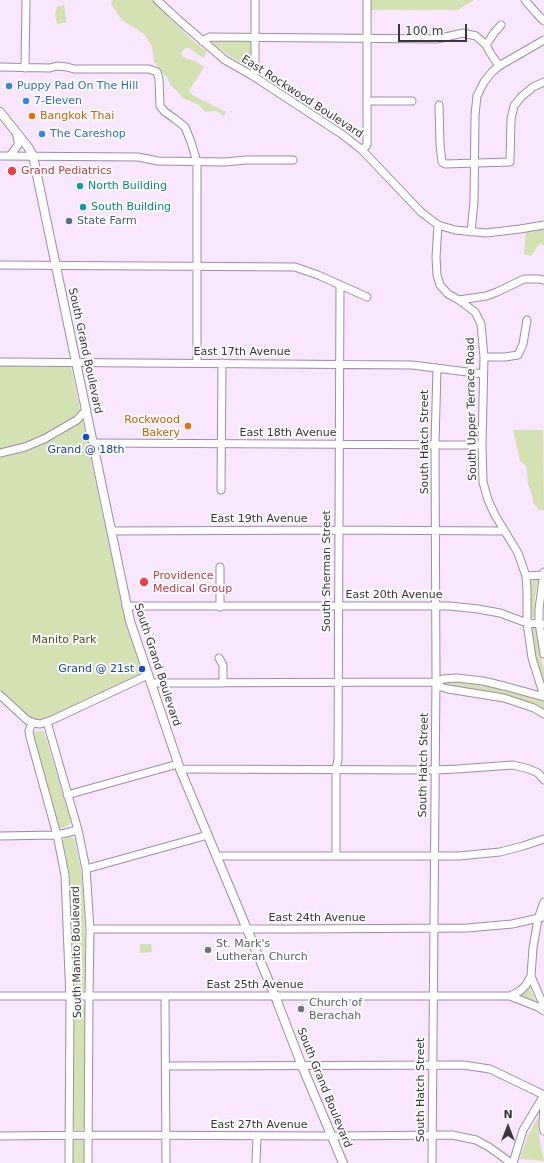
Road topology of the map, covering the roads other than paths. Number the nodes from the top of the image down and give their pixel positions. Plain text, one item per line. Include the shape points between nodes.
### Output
1 (26, 0) edge
2 (158, 0) edge
3 (255, 0) edge
4 (367, 0) edge
5 (524, 0) edge
6 (544, 21) edge
7 (501, 25) dead end
8 (255, 37) junction
9 (367, 39) junction
10 (202, 40) junction
11 (544, 40) edge
12 (486, 45) junction
13 (499, 66) junction
14 (0, 68) edge
15 (25, 68) junction
16 (253, 76) junction
17 (544, 82) edge
18 (368, 101) junction
19 (412, 101) dead end
20 (439, 105) dead end
21 (0, 112) edge
22 (16, 132) junction
23 (362, 150) junction
24 (0, 156) edge
25 (10, 156) junction
26 (33, 156) junction
27 (293, 160) dead end
28 (197, 162) junction
29 (475, 163) junction
30 (438, 225) junction
31 (544, 225) edge
32 (472, 232) junction
33 (0, 265) edge
34 (55, 265) junction
35 (197, 266) junction
36 (544, 280) edge
37 (340, 285) junction
38 (367, 297) dead end
39 (459, 300) junction
40 (527, 320) dead end
41 (484, 357) junction
42 (0, 362) edge
43 (76, 362) junction
44 (197, 363) junction
45 (222, 363) junction
46 (339, 364) junction
47 (437, 368) junction
48 (483, 374) junction
49 (86, 410) junction
50 (70, 424) junction
51 (90, 429) junction
52 (93, 443) junction
53 (222, 443) junction
54 (339, 444) junction
55 (435, 444) junction
56 (482, 445) junction
57 (0, 453) edge
58 (221, 490) dead end
59 (339, 530) junction
60 (111, 531) junction
61 (435, 531) junction
62 (504, 531) junction
63 (220, 567) dead end
64 (543, 574) edge
65 (526, 576) junction
66 (126, 606) junction
67 (338, 606) junction
68 (436, 606) junction
69 (220, 607) junction
70 (527, 622) junction
71 (542, 624) edge
72 (544, 654) edge
73 (219, 658) dead end
74 (149, 679) junction
75 (436, 682) junction
76 (223, 683) junction
77 (338, 683) junction
78 (0, 695) edge
79 (544, 696) edge
80 (544, 714) edge
81 (47, 722) junction
82 (32, 723) junction
83 (179, 767) junction
84 (336, 769) junction
85 (434, 770) junction
86 (544, 780) edge
87 (67, 795) junction
88 (78, 830) junction
89 (57, 835) junction
90 (208, 835) junction
91 (0, 836) edge
92 (544, 839) edge
93 (216, 856) junction
94 (336, 856) junction
95 (434, 856) junction
96 (86, 869) junction
97 (544, 902) edge
98 (541, 918) edge
99 (90, 928) junction
100 (433, 928) junction
101 (246, 929) junction
102 (531, 976) junction
103 (0, 996) edge
104 (70, 996) junction
105 (166, 996) junction
106 (275, 996) junction
107 (432, 996) junction
108 (510, 996) junction
109 (89, 997) junction
110 (544, 1006) edge
111 (544, 1011) edge
112 (433, 1065) junction
113 (166, 1066) junction
114 (302, 1066) junction
115 (544, 1096) edge
116 (544, 1131) edge
117 (69, 1135) junction
118 (88, 1135) junction
119 (0, 1136) edge
120 (166, 1136) junction
121 (257, 1136) junction
122 (332, 1136) junction
123 (432, 1136) junction
124 (68, 1163) edge
125 (88, 1163) edge
126 (166, 1163) edge
127 (256, 1163) edge
128 (343, 1163) edge
129 (432, 1163) edge
130 (512, 1163) edge

1 - 15 street
2 - 10 street, East Rockwood Boulevard
3 - 8 street
4 - 9 street
5 - 6 street
7 - 12 street
8 - 9 street
8 - 10 street via 210,37
8 - 16 street
9 - 12 street via 438,39 463,33 476,36
9 - 18 street
10 - 16 street, East Rockwood Boulevard via 225,60
11 - 13 street
12 - 13 street
13 - 29 street via 484,82 477,96
14 - 15 street
15 - 28 street via 57,66 74,69 149,69 157,72 160,106 185,127
16 - 23 street, East Rockwood Boulevard
17 - 29 street via 533,87 514,106 511,119 510,162
18 - 19 street
18 - 23 street via 367,145
20 - 29 street via 442,162
21 - 22 main road, South Grand Boulevard
22 - 25 street via 18,145
22 - 26 main road, South Grand Boulevard
23 - 30 street, East Rockwood Boulevard via 421,212
24 - 25 street
25 - 26 street
26 - 28 street via 138,157 158,161
26 - 34 main road, South Grand Boulevard
27 - 28 street
28 - 35 street
29 - 32 street
30 - 32 street, East Rockwood Boulevard
30 - 39 street, South Upper Terrace Road via 437,275 440,285 448,294
31 - 32 street, East Rockwood Boulevard via 501,232
33 - 34 street
34 - 35 street
34 - 43 main road, South Grand Boulevard
35 - 37 street via 296,267
35 - 44 street
36 - 39 street via 524,279 492,294
37 - 38 street
37 - 46 street, South Sherman Street
39 - 41 street, South Upper Terrace Road via 475,312 481,324
40 - 41 street via 523,344 518,355 505,358
41 - 48 street, South Upper Terrace Road
42 - 43 street, East 17th Avenue
43 - 44 street, East 17th Avenue
43 - 49 main road, South Grand Boulevard
44 - 45 street, East 17th Avenue
45 - 46 street, East 17th Avenue
45 - 53 street
46 - 47 street, East 17th Avenue
46 - 54 street, South Sherman Street
47 - 48 street, East 17th Avenue
47 - 55 street, South Hatch Street
48 - 56 street, South Upper Terrace Road
49 - 50 street via 80,418
49 - 51 main road, South Grand Boulevard
50 - 51 street via 81,423
50 - 57 street via 35,443
51 - 52 main road, South Grand Boulevard
52 - 53 street, East 18th Avenue
52 - 60 main road, South Grand Boulevard
53 - 54 street, East 18th Avenue
53 - 58 street
54 - 55 street, East 18th Avenue
54 - 59 street, South Sherman Street
55 - 56 street, East 18th Avenue
55 - 61 street, South Hatch Street
56 - 62 street, South Upper Terrace Road via 483,482 488,500
59 - 60 street, East 19th Avenue
59 - 61 street, East 19th Avenue
59 - 67 street, South Sherman Street
60 - 66 main road, South Grand Boulevard
61 - 62 street, East 19th Avenue
61 - 68 street, South Hatch Street
62 - 65 street, South Upper Terrace Road via 518,553
63 - 69 street
64 - 65 street
64 - 71 street via 539,604
65 - 70 street, South Upper Terrace Road
66 - 69 street, East 20th Avenue
66 - 74 main road, South Grand Boulevard
67 - 68 street, East 20th Avenue
67 - 69 street, East 20th Avenue
67 - 77 street, South Sherman Street
68 - 70 street, East 20th Avenue via 478,609
68 - 75 street, South Hatch Street
70 - 71 street, East 20th Avenue
70 - 79 street, South Upper Terrace Road via 532,658
71 - 72 street
73 - 76 street via 223,665
74 - 76 street
74 - 81 street
74 - 83 main road, South Grand Boulevard
75 - 77 street
75 - 79 street via 463,678
75 - 80 street via 448,689 521,703
75 - 85 street, South Hatch Street
76 - 77 street
77 - 84 street, South Sherman Street
78 - 82 street
81 - 82 street
81 - 87 street, South Manito Boulevard
82 - 89 street, South Manito Boulevard via 29,733 31,742
83 - 84 street
83 - 87 street
83 - 90 main road, South Grand Boulevard
84 - 85 street
84 - 94 street, South Sherman Street
85 - 86 street via 513,765 538,773
85 - 95 street, South Hatch Street
87 - 88 street, South Manito Boulevard
88 - 89 street
88 - 96 street, South Manito Boulevard
89 - 91 street
89 - 104 street, South Manito Boulevard via 66,875
90 - 93 main road, South Grand Boulevard
90 - 96 street
92 - 95 street via 500,852
93 - 94 street
93 - 101 main road, South Grand Boulevard
94 - 95 street
95 - 100 street, South Hatch Street
96 - 99 street, South Manito Boulevard
97 - 98 street
98 - 100 street, East 24th Avenue via 480,927
98 - 102 street via 533,948
99 - 101 street, East 24th Avenue
99 - 109 street, South Manito Boulevard
100 - 101 street, East 24th Avenue
100 - 107 street, South Hatch Street
101 - 106 main road, South Grand Boulevard
102 - 108 street via 520,991
102 - 110 street
103 - 104 street, East 25th Avenue
104 - 109 street, East 25th Avenue
104 - 117 street, South Manito Boulevard
105 - 106 street, East 25th Avenue
105 - 109 street, East 25th Avenue
105 - 113 street
106 - 107 street, East 25th Avenue
106 - 114 main road, South Grand Boulevard
107 - 108 street, East 25th Avenue
107 - 112 street, South Hatch Street
108 - 111 street, East 25th Avenue
109 - 118 street, South Manito Boulevard
112 - 114 street
112 - 115 street via 463,1064 490,1068
112 - 123 street, South Hatch Street
113 - 114 street
113 - 120 street
114 - 122 main road, South Grand Boulevard
115 - 116 street
115 - 130 street via 524,1130
117 - 118 street, East 27th Avenue
117 - 119 street, East 27th Avenue
117 - 124 street, South Manito Boulevard
118 - 120 street, East 27th Avenue
118 - 125 street, South Manito Boulevard
120 - 121 street, East 27th Avenue
120 - 126 street
121 - 122 street, East 27th Avenue
121 - 127 street
122 - 123 street, East 27th Avenue
122 - 128 main road, South Grand Boulevard
123 - 129 street, South Hatch Street
123 - 130 street, East 27th Avenue via 476,1140

